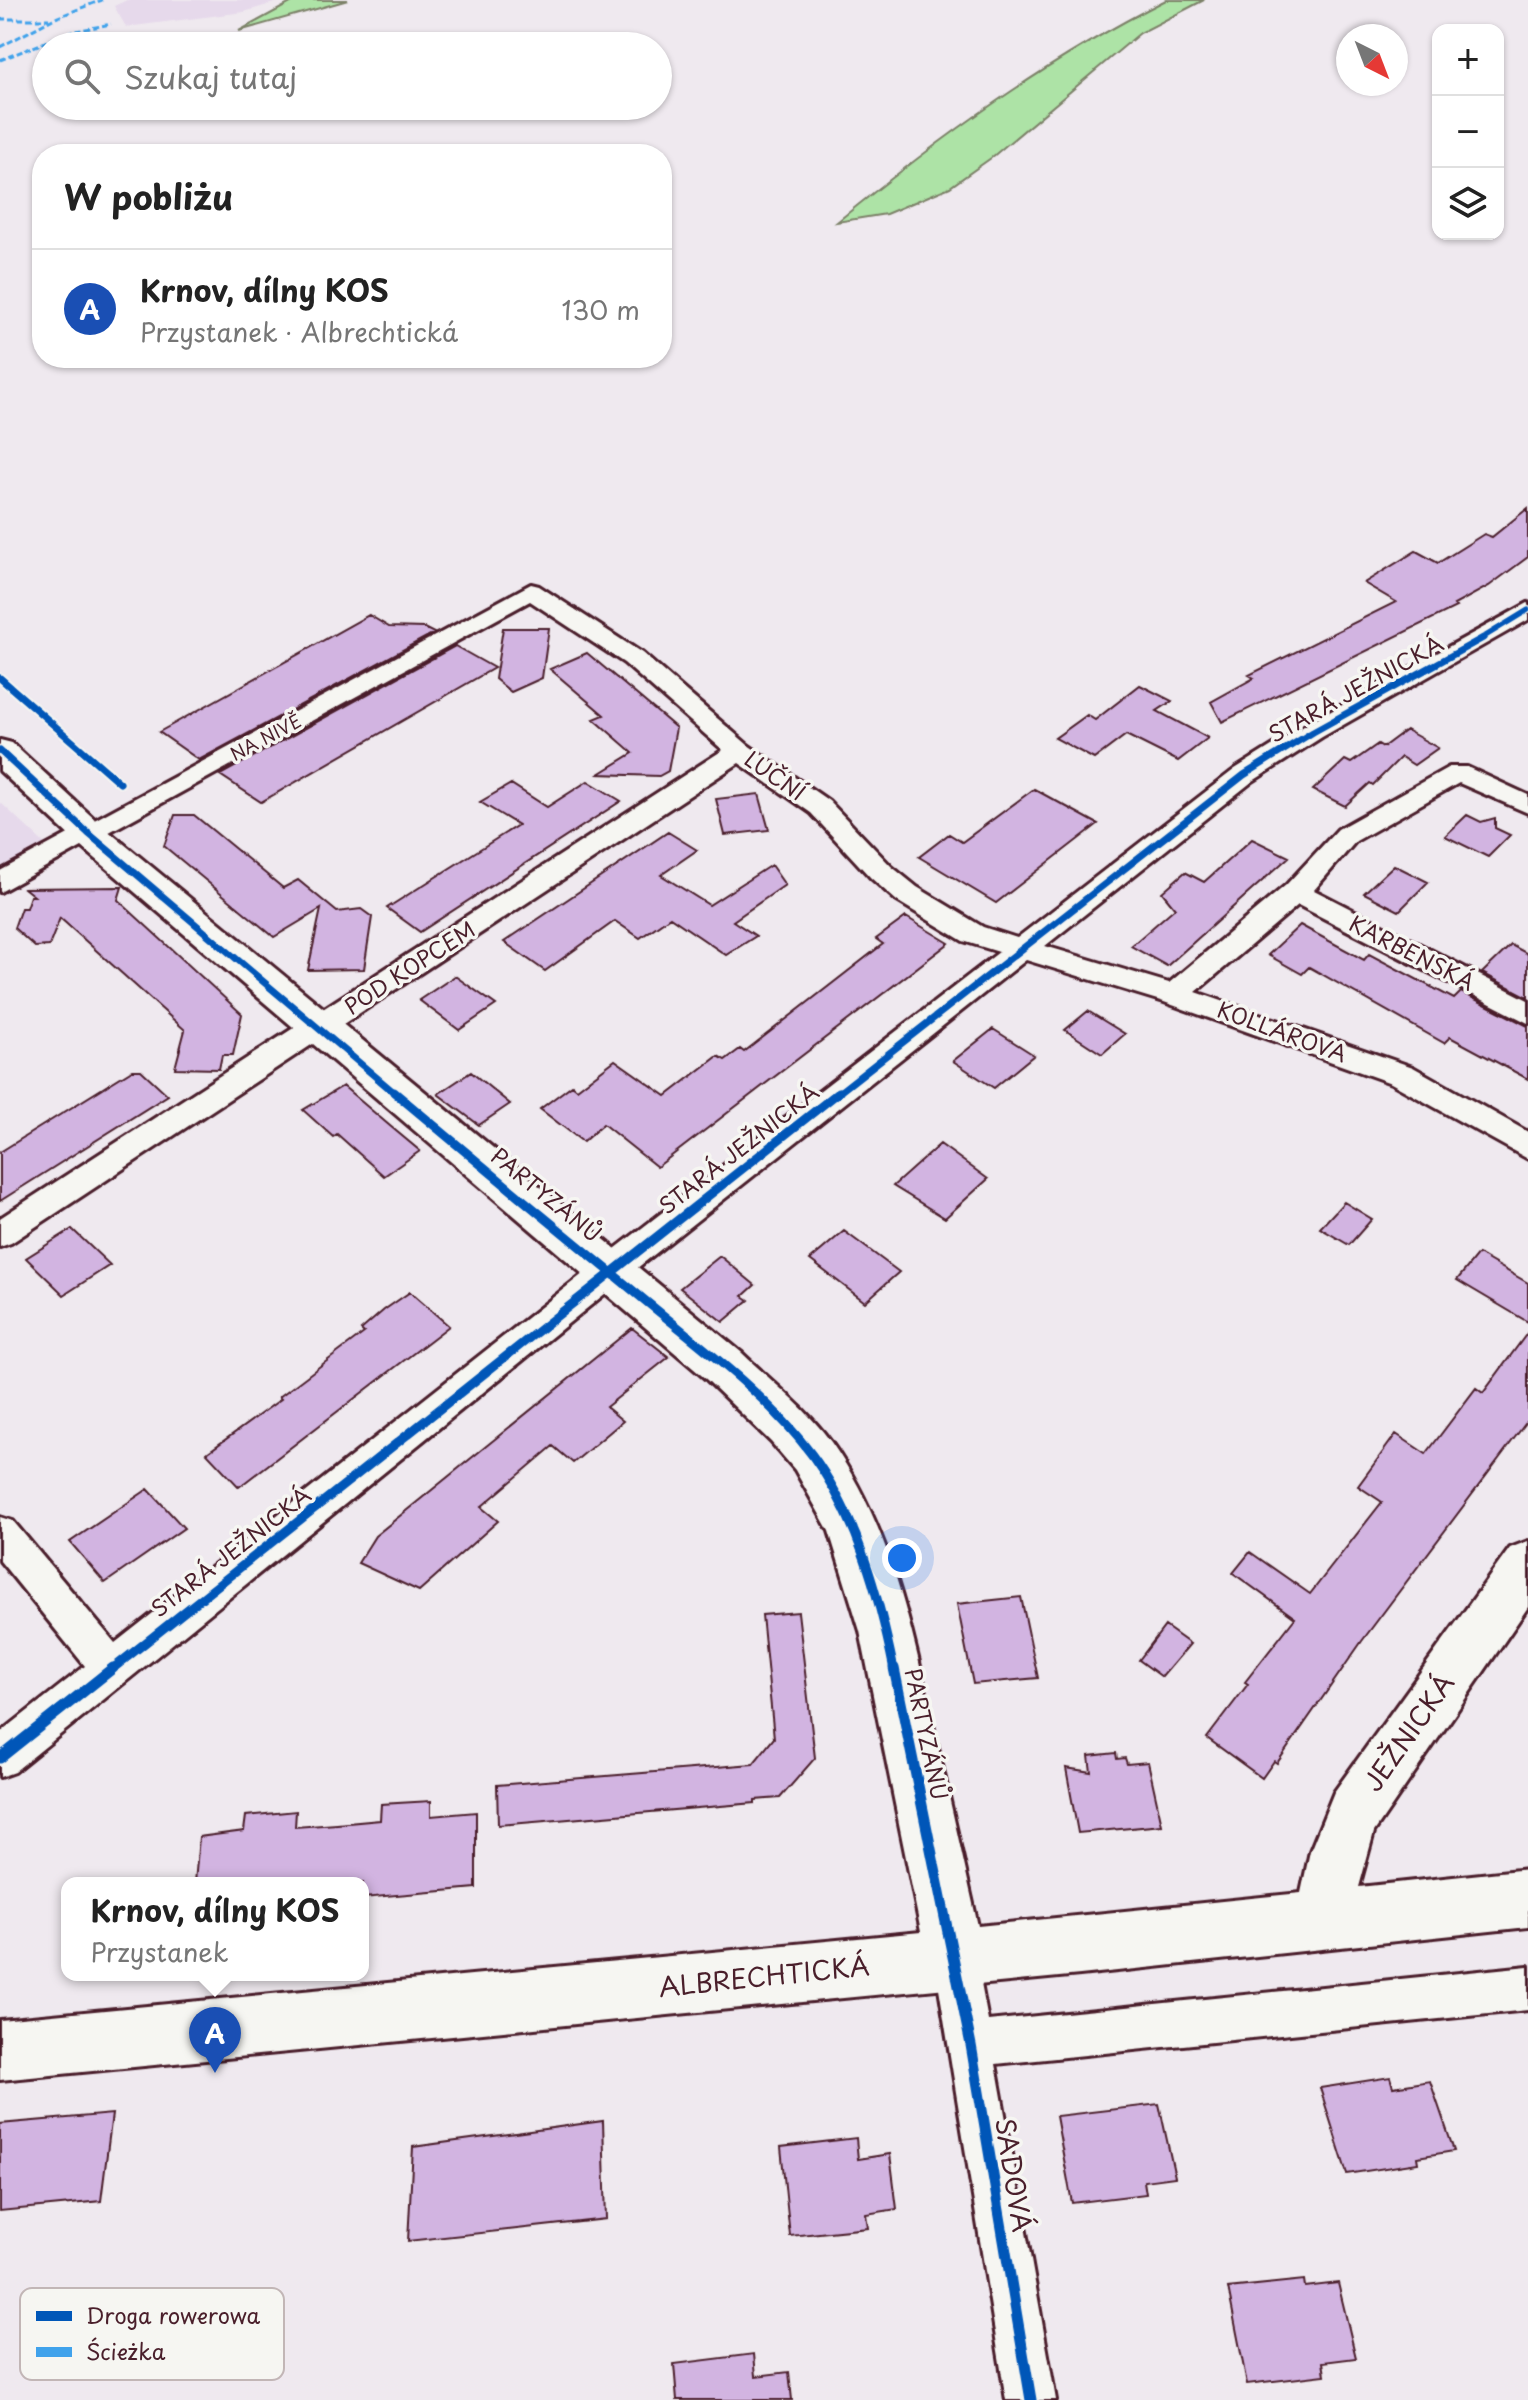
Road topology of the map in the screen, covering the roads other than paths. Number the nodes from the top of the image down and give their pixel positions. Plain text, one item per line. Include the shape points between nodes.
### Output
1 (531, 591) joint
2 (1528, 610) edge
3 (0, 751) edge
4 (739, 751) junction
5 (1528, 805) edge
6 (88, 833) junction
7 (0, 883) edge
8 (1296, 892) junction
9 (1023, 949) junction
10 (1174, 995) junction
11 (1528, 1013) edge
12 (319, 1027) junction
13 (1528, 1147) edge
14 (0, 1234) edge
15 (610, 1271) junction
16 (0, 1533) edge
17 (1528, 1564) edge
18 (112, 1669) junction
19 (0, 1758) edge
20 (1528, 1898) edge
21 (1329, 1918) junction
22 (955, 1957) junction
23 (1528, 1988) edge
24 (971, 2045) junction
25 (0, 2050) edge
26 (1031, 2400) edge

1 - 4 street, LUČNÍ via 633,658
1 - 6 street, NA NIVĚ
2 - 9 street, STARÁ JEŽNICKÁ via 1279,751
3 - 6 street, PARTYZÁNŮ
4 - 9 street, LUČNÍ via 820,807 907,894 973,934
4 - 12 street, POD KOPCEM
5 - 8 street via 1458,773 1347,835
6 - 7 street, NA NIVĚ
6 - 12 street, PARTYZÁNŮ
8 - 10 street
8 - 11 street, KARBENSKÁ
9 - 10 street, KOLLÁROVA
9 - 15 street, STARÁ JEŽNICKÁ
10 - 13 street, KOLLÁROVA via 1402,1075
12 - 14 street, POD KOPCEM
12 - 15 street, PARTYZÁNŮ
15 - 18 street, STARÁ JEŽNICKÁ
15 - 22 street, PARTYZÁNŮ via 755,1393 812,1455 835,1491 854,1531 886,1631
16 - 18 street
17 - 21 street, JEŽNICKÁ via 1354,1812 1331,1873
18 - 19 street, STARÁ JEŽNICKÁ
20 - 21 street, ALBRECHTICKÁ
21 - 22 street, ALBRECHTICKÁ
22 - 24 street, SADOVÁ
22 - 25 street, ALBRECHTICKÁ
23 - 24 street
24 - 26 street, SADOVÁ

